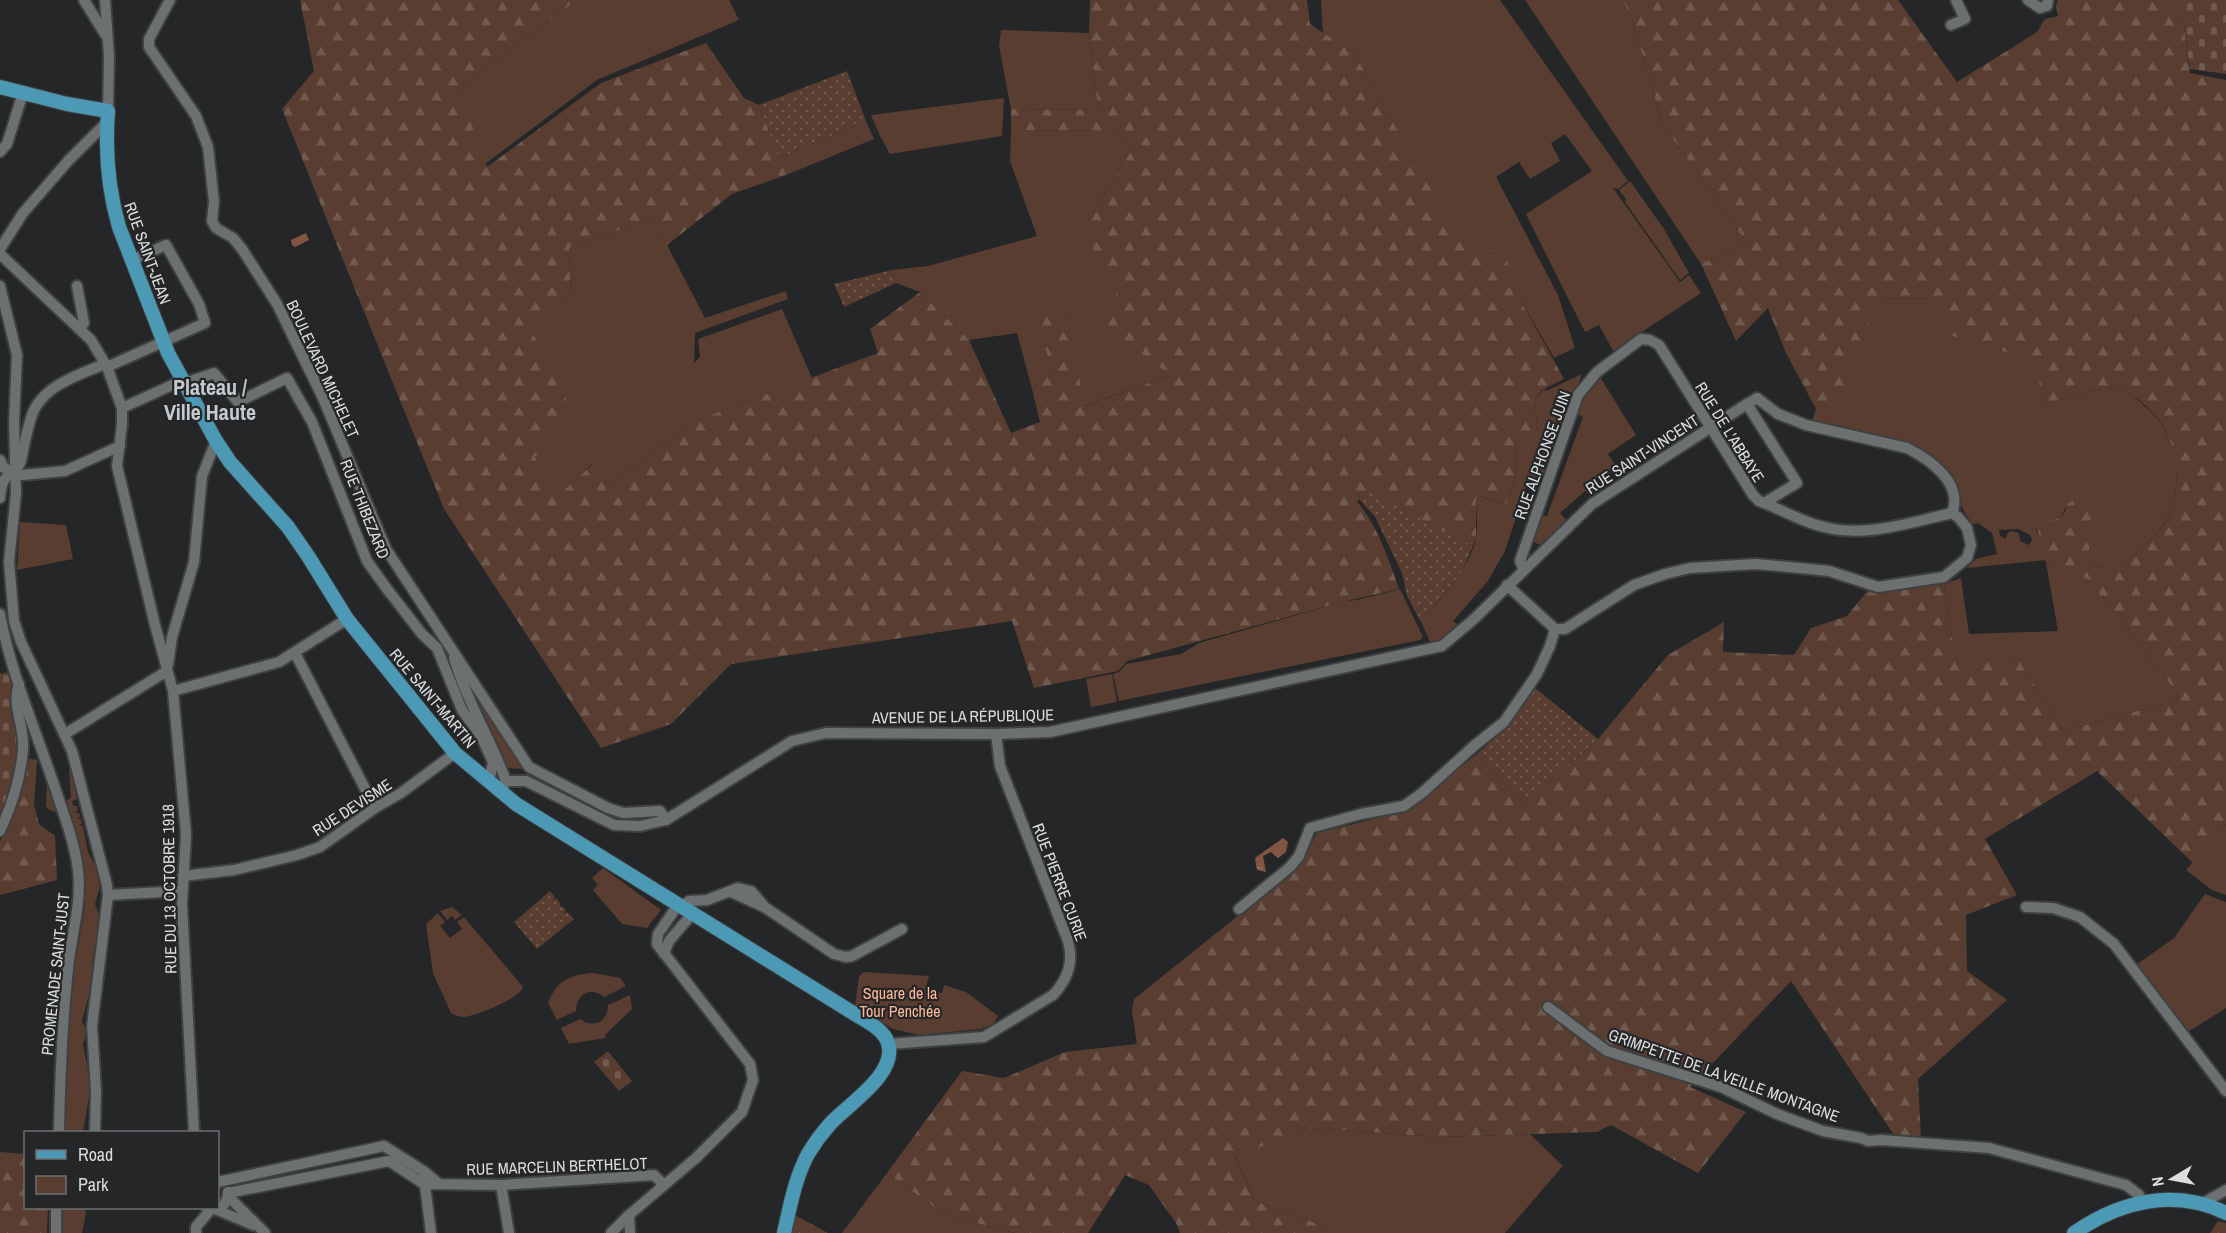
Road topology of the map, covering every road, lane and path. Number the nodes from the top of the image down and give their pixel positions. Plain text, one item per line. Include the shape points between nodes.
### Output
1 (84, 0) edge
2 (105, 0) edge
3 (170, 0) edge
4 (1956, 0) edge
5 (2028, 0) edge
6 (2047, 3) edge
7 (1951, 26) dead end
8 (107, 37) junction
9 (0, 87) edge
10 (23, 93) junction
11 (108, 117) junction
12 (0, 152) edge
13 (0, 249) edge
14 (0, 254) edge
15 (132, 260) junction
16 (0, 286) edge
17 (77, 286) dead end
18 (80, 329) junction
19 (1641, 339) joint
20 (164, 343) junction
21 (106, 366) junction
22 (184, 382) junction
23 (1747, 404) junction
24 (122, 408) junction
25 (1709, 428) junction
26 (216, 441) junction
27 (120, 446) junction
28 (0, 460) edge
29 (18, 471) junction
30 (0, 498) edge
31 (1764, 503) junction
32 (1952, 513) junction
33 (1524, 570) junction
34 (1507, 585) junction
35 (0, 614) edge
36 (347, 619) junction
37 (1555, 629) junction
38 (451, 646) junction
39 (295, 653) junction
40 (167, 671) junction
41 (20, 684) junction
42 (173, 691) junction
43 (996, 734) junction
44 (65, 735) junction
45 (455, 753) junction
46 (489, 782) junction
47 (503, 787) junction
48 (375, 808) junction
49 (666, 820) junction
50 (0, 831) edge
51 (183, 876) junction
52 (182, 891) junction
53 (108, 895) junction
54 (707, 900) junction
55 (2026, 907) dead end
56 (1239, 909) dead end
57 (687, 911) junction
58 (902, 929) dead end
59 (664, 954) junction
60 (1548, 1006) dead end
61 (889, 1044) junction
62 (2226, 1091) edge
63 (59, 1131) edge
64 (95, 1131) edge
65 (194, 1131) edge
66 (306, 1161) junction
67 (425, 1172) junction
68 (309, 1177) junction
69 (219, 1182) edge
70 (219, 1183) edge
71 (424, 1184) junction
72 (439, 1184) junction
73 (501, 1185) junction
74 (664, 1185) junction
75 (2226, 1190) edge
76 (228, 1195) junction
77 (2142, 1201) junction
78 (2202, 1203) junction
79 (219, 1206) edge
80 (56, 1209) edge
81 (211, 1209) edge
82 (2226, 1213) edge
83 (629, 1215) junction
84 (261, 1229) edge
85 (56, 1233) edge
86 (196, 1233) edge
87 (431, 1233) edge
88 (509, 1233) edge
89 (611, 1233) edge
90 (630, 1233) edge
91 (784, 1233) edge
92 (2074, 1233) edge

1 - 8 street
2 - 8 street
3 - 38 street, BOULEVARD MICHELET via 149,39 149,47 196,116 208,147 212,220 242,249 277,304 323,398 378,533
4 - 7 street via 1965,19
5 - 6 street via 2040,8
8 - 11 street
9 - 10 main road
10 - 11 main road
10 - 12 street via 7,144
11 - 13 street via 24,213
11 - 15 main road, RUE SAINT-JEAN via 111,195
14 - 18 street
15 - 20 main road, RUE SAINT-JEAN
15 - 20 street via 166,245 199,304 205,323
16 - 29 street via 17,355 14,423
17 - 18 street via 84,323
18 - 21 street
19 - 25 street, RUE DE L'ABBAYE via 1659,345
19 - 33 street, RUE ALPHONSE JUIN via 1597,372 1578,395 1520,561
20 - 21 street
20 - 22 main road, RUE SAINT-JEAN
21 - 24 street
21 - 29 street via 72,376 50,391 33,412
22 - 24 street
22 - 26 main road, RUE SAINT-JEAN
22 - 46 street, RUE THIBEZARD via 214,374 238,402 287,378 312,422 368,561 437,648 462,710 481,735 493,762
23 - 25 street, RUE SAINT-VINCENT
23 - 31 street via 1797,483
23 - 32 street, RUE SAINT-VINCENT via 1757,398 1778,414 1806,425 1906,448 1924,457 1936,466 1951,489 1955,500
24 - 27 street
25 - 31 street, RUE DE L'ABBAYE via 1753,495
25 - 33 street, RUE SAINT-VINCENT via 1592,504
26 - 36 main road, RUE SAINT-MARTIN via 288,527
26 - 40 street, RUE DU 13 OCTOBRE 1918 via 203,470 194,562 172,637
27 - 29 street via 65,471
27 - 40 street via 117,466
28 - 29 street via 4,468
29 - 30 street via 4,478
29 - 44 street via 9,562 14,621
31 - 32 street, RUE DE L'ABBAYE via 1823,527 1847,531
32 - 37 street via 1967,528 1971,545 1967,558 1944,577 1878,587 1830,571 1756,564 1690,568 1634,585 1565,629
33 - 34 street, RUE SAINT-VINCENT
34 - 37 street
34 - 43 street, AVENUE DE LA RÉPUBLIQUE via 1442,646 1050,732
35 - 41 street, PROMENADE SAINT-JUST
36 - 39 street
36 - 45 main road, RUE SAINT-MARTIN
37 - 56 street via 1537,674 1504,722 1404,806 1310,828 1290,867
38 - 47 street, BOULEVARD MICHELET via 460,679 486,732
38 - 49 street, BOULEVARD MICHELET via 529,767 608,808 623,813 660,811
39 - 42 street via 279,662
39 - 48 street
40 - 42 street, RUE DU 13 OCTOBRE 1918
40 - 44 street
41 - 50 street via 16,693 24,748 12,805
41 - 63 street, PROMENADE SAINT-JUST via 63,813 78,872 78,907 61,1045
42 - 51 street, RUE DU 13 OCTOBRE 1918 via 186,834
43 - 49 street, AVENUE DE LA RÉPUBLIQUE via 826,733 792,741
43 - 61 street, RUE PIERRE CURIE via 1000,766 1071,952 1068,972 1053,995 984,1037
44 - 53 street
45 - 46 main road, RUE SAINT-MARTIN
45 - 48 street, RUE DEVISME
46 - 47 main road, RUE SAINT-MARTIN
47 - 49 street, AVENUE DE LA RÉPUBLIQUE via 526,781 614,825 640,826
47 - 57 main road, RUE SAINT-MARTIN
48 - 51 street, RUE DEVISME via 320,847 234,870
51 - 52 street, RUE DU 13 OCTOBRE 1918
52 - 53 street
52 - 65 street, RUE DU 13 OCTOBRE 1918
53 - 64 street via 92,1026
54 - 57 street
54 - 57 street via 688,901
54 - 58 street via 738,888 751,891 766,908 834,954 846,957
55 - 62 street via 2053,908 2080,917 2114,944
57 - 59 street
57 - 59 street via 658,934 657,944
57 - 61 main road, RUE SAINT-MARTIN via 880,1030
59 - 74 street, RUE MARCELIN BERTHELOT via 750,1064 753,1080 742,1112
60 - 77 street, GRIMPETTE DE LA VEILLE MONTAGNE via 1607,1051 1721,1087 1823,1131 1868,1141 1989,1148 2126,1185
61 - 91 main road via 888,1060 881,1075 829,1125 808,1155 793,1192
66 - 67 street via 384,1146
66 - 68 street
66 - 69 street
67 - 71 street
67 - 72 street
68 - 71 street via 389,1161
68 - 76 street
70 - 76 street
71 - 72 street, RUE MARCELIN BERTHELOT
71 - 87 street
72 - 73 street, RUE MARCELIN BERTHELOT
73 - 74 street, RUE MARCELIN BERTHELOT via 654,1175
73 - 88 street
74 - 83 street
75 - 78 street
76 - 79 street
76 - 84 street
77 - 78 main road
77 - 92 main road via 2107,1214
78 - 82 main road
80 - 85 street
81 - 84 street
81 - 86 street via 196,1227
83 - 89 street
83 - 90 street

